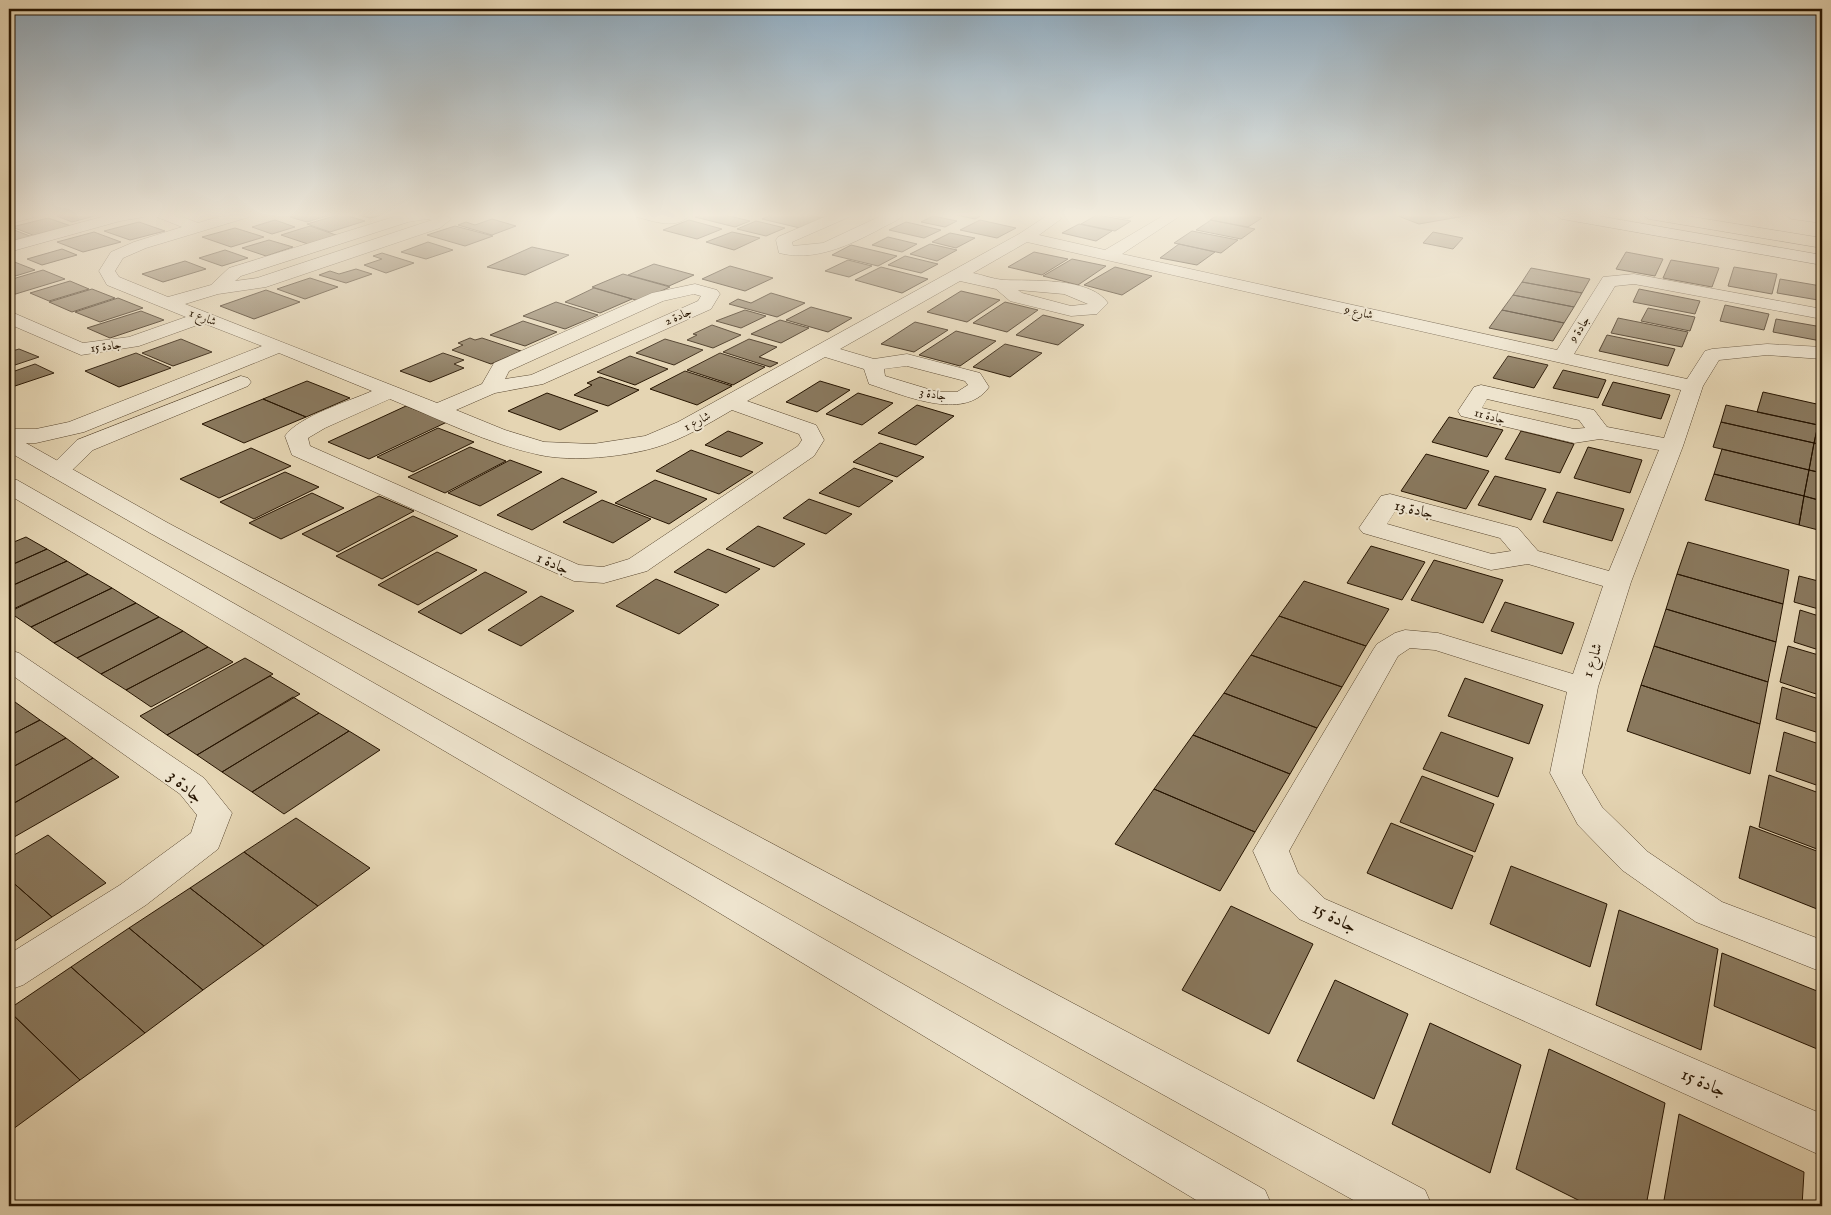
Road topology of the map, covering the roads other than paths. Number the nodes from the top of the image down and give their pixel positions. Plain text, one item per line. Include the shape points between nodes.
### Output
1 (107, 271) edge
2 (239, 271) edge
3 (297, 271) edge
4 (965, 271) edge
5 (1173, 271) edge
6 (957, 275) junction
7 (1002, 285) dead end
8 (217, 289) junction
9 (167, 304) junction
10 (1822, 314) edge
11 (9, 317) edge
12 (204, 317) junction
13 (277, 347) junction
14 (826, 351) junction
15 (1822, 353) edge
16 (305, 356) junction
17 (1562, 358) junction
18 (873, 365) dead end
19 (1693, 386) junction
20 (490, 388) junction
21 (390, 391) junction
22 (732, 403) junction
23 (438, 410) junction
24 (1600, 432) junction
25 (9, 436) edge
26 (9, 444) edge
27 (1672, 446) junction
28 (58, 471) junction
29 (9, 485) edge
30 (1529, 556) junction
31 (254, 580) junction
32 (1618, 582) junction
33 (205, 599) junction
34 (294, 602) junction
35 (252, 626) junction
36 (9, 659) edge
37 (1583, 686) junction
38 (1822, 956) edge
39 (9, 974) edge
40 (1822, 1135) edge
41 (1249, 1206) edge
42 (1410, 1206) edge

1 - 9 street, شارع 1 via 113,281
2 - 8 street
3 - 8 street via 260,283
4 - 6 street, شارع 1
5 - 17 street, شارع 9
6 - 7 street
6 - 14 street, شارع 1
8 - 9 street
9 - 12 street, شارع 1
10 - 17 street, جادة 9 via 1634,279 1618,279 1609,281
11 - 12 street, جادة 15 via 81,348 132,342
12 - 13 street, شارع 1
13 - 16 street, شارع 1
13 - 25 street via 76,427 36,436
14 - 18 street
14 - 22 street, شارع 1
15 - 19 street, شارع 1 via 1748,348 1712,355
16 - 21 street, شارع 1
16 - 28 street via 85,445
17 - 19 street, شارع 9
19 - 27 street, شارع 1
20 - 20 street, جادة 2 via 501,367 658,297 695,289 711,294 705,305 536,380
20 - 23 street, جادة 2
21 - 22 street, جادة 1 via 316,423 296,436 300,450 574,573 604,575 638,565 806,452 813,440 808,430
21 - 23 street, شارع 1
22 - 23 street, شارع 1 via 650,442 593,451 542,449
24 - 24 street, جادة 11 via 1574,436 1469,411 1481,391 1586,415
24 - 27 street, جادة 11
26 - 28 street
27 - 32 street, شارع 1
28 - 31 street
29 - 33 street
30 - 30 street, جادة 13 via 1492,562 1372,528 1390,500 1508,533
30 - 32 street, جادة 13
31 - 33 street via 247,591 225,599
31 - 34 street
32 - 37 street, شارع 1
33 - 35 street
34 - 35 street via 261,611
34 - 42 street
35 - 41 street via 726,898
36 - 39 street, جادة 3 via 192,786 216,813 206,840 133,896
37 - 38 street, شارع 1 via 1566,773 1590,816 1636,861 1710,912
37 - 40 street, جادة 15 via 1438,642 1405,639 1386,650 1270,852 1284,881 1312,909

